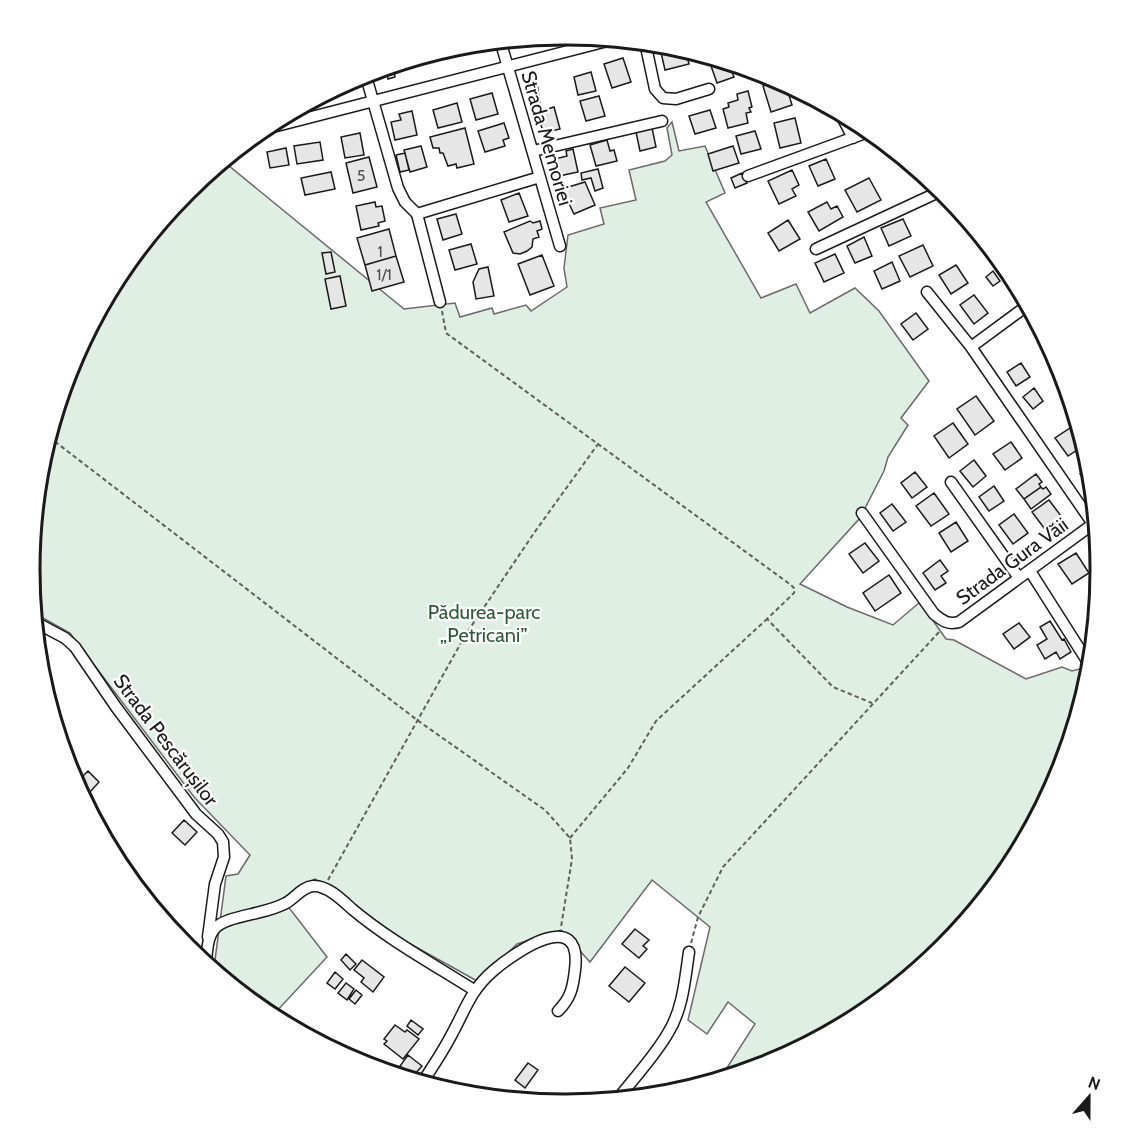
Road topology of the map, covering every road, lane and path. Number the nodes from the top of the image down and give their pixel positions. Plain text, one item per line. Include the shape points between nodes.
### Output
1 (588, 46) edge
2 (502, 49) edge
3 (647, 51) edge
4 (507, 66) junction
5 (368, 83) edge
6 (710, 89) dead end
7 (373, 102) junction
8 (662, 121) dead end
9 (291, 123) edge
10 (847, 127) edge
11 (860, 135) edge
12 (853, 138) junction
13 (533, 151) junction
14 (748, 176) dead end
15 (540, 177) junction
16 (933, 195) edge
17 (417, 214) junction
18 (560, 246) dead end
19 (816, 249) dead end
20 (927, 292) dead end
21 (440, 302) joint
22 (1021, 310) edge
23 (971, 347) junction
24 (56, 443) edge
25 (598, 443) junction
26 (951, 482) dead end
27 (862, 513) dead end
28 (1087, 516) edge
29 (1088, 527) edge
30 (1030, 571) junction
31 (1019, 578) junction
32 (767, 619) junction
33 (947, 623) junction
34 (44, 627) edge
35 (1083, 655) edge
36 (872, 703) junction
37 (417, 720) junction
38 (570, 838) junction
39 (324, 888) junction
40 (560, 936) junction
41 (208, 937) junction
42 (689, 952) joint
43 (207, 953) edge
44 (474, 990) junction
45 (558, 1011) dead end
46 (427, 1076) edge
47 (624, 1091) edge

1 - 4 street
2 - 4 street, Strada Memoriei
3 - 6 street via 655,89 663,98 676,99
4 - 7 street
4 - 13 street, Strada Memoriei
5 - 7 street
7 - 9 street
7 - 17 street via 398,188
8 - 13 street
10 - 12 street
11 - 12 street
12 - 14 street
13 - 15 street, Strada Memoriei
15 - 17 street
15 - 18 street, Strada Memoriei
16 - 19 street
17 - 21 street
20 - 23 street
21 - 25 path via 446,333
22 - 23 street
23 - 28 street, Strada Gura Văii
24 - 37 path
25 - 32 path via 795,589
25 - 37 path via 466,634
26 - 31 street
27 - 33 street, Strada Gura Văii via 934,614
29 - 30 street, Strada Gura Văii
30 - 31 street, Strada Gura Văii
30 - 35 street
31 - 33 street, Strada Gura Văii via 959,622
32 - 36 path via 833,687
32 - 38 path via 656,721 628,768
33 - 36 path
34 - 41 street, Strada Pescărușilor via 75,647 196,814 223,842 224,857 215,884
36 - 42 path via 723,867 698,917
37 - 38 path via 545,810
37 - 39 path
38 - 40 path via 572,858
39 - 41 street via 312,886 275,909 226,921
39 - 44 street via 373,926
40 - 44 street via 549,936 522,949
40 - 45 street via 571,942 577,956 573,989
41 - 43 street, Strada Pescărușilor
42 - 47 street via 673,1025
44 - 46 street

